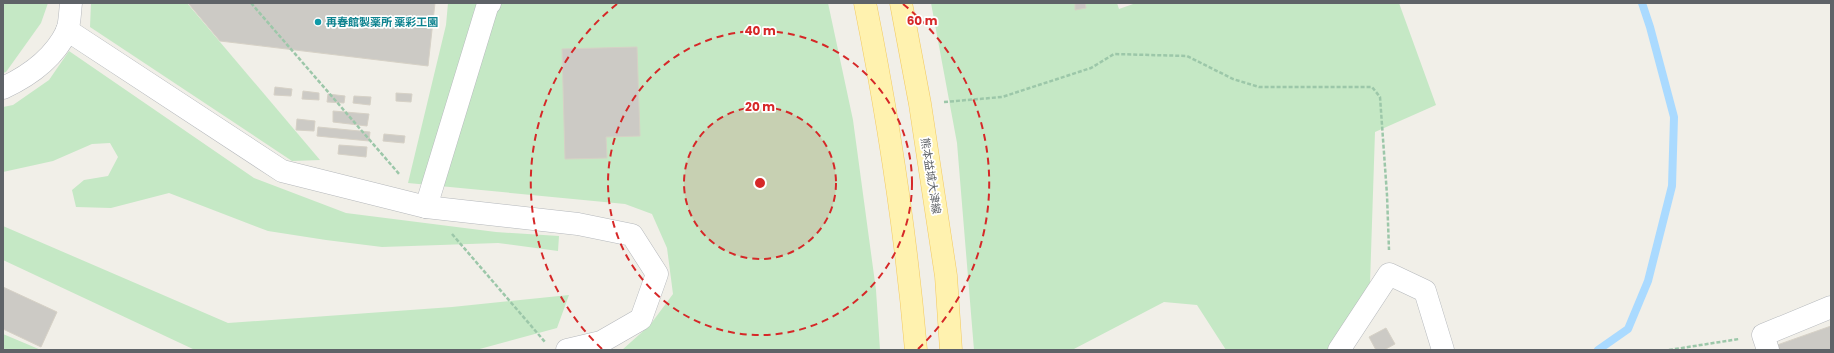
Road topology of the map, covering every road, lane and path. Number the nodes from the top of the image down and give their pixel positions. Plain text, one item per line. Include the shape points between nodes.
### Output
1 (70, 3) edge
2 (490, 3) edge
3 (865, 3) edge
4 (901, 3) edge
5 (67, 30) junction
6 (3, 88) edge
7 (920, 104) junction
8 (426, 207) junction
9 (1389, 274) junction
10 (1831, 307) edge
11 (1766, 343) edge
12 (567, 350) edge
13 (916, 350) edge
14 (952, 350) edge
15 (1339, 350) edge
16 (1443, 350) edge
17 (1669, 350) edge

1 - 5 street
2 - 8 street
3 - 13 main road via 888,120
4 - 7 main road, 熊本益城大津線
5 - 6 street via 47,60 20,80
5 - 8 street via 282,171
7 - 9 path via 1002,97 1091,68 1114,54 1187,56 1234,79 1259,86 1372,87 1380,97 1387,195
7 - 14 main road, 熊本益城大津線 via 946,276
8 - 12 street via 578,224 632,234 657,274 641,319 601,342
9 - 15 street
9 - 16 street via 1425,291
10 - 11 street
11 - 17 path

